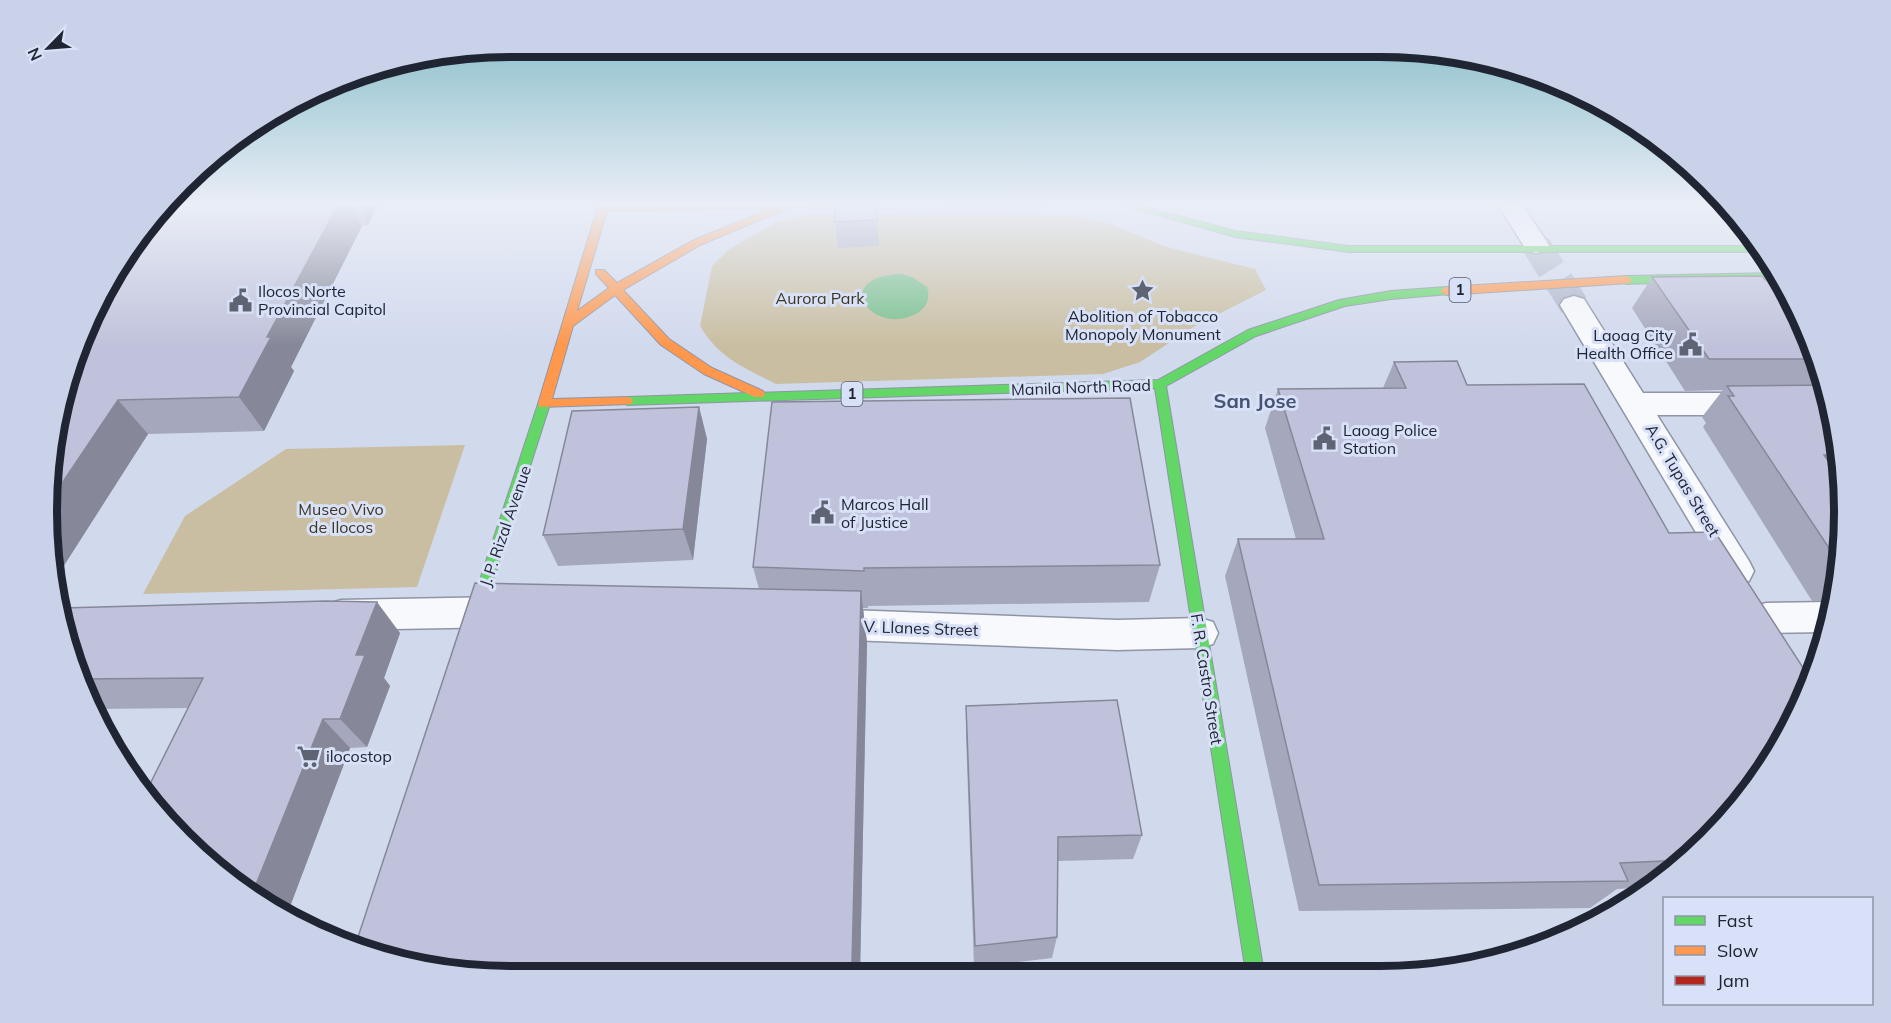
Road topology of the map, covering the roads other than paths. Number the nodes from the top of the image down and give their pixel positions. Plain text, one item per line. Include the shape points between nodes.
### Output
1 (590, 251) edge
2 (682, 251) edge
3 (588, 257) junction
4 (1768, 276) edge
5 (614, 290) junction
6 (1574, 305) tunnel mouth
7 (568, 323) junction
8 (1160, 384) junction
9 (766, 398) junction
10 (1789, 403) edge
11 (544, 404) junction
12 (1636, 404) junction
13 (531, 613) edge
14 (304, 616) edge
15 (1821, 617) edge
16 (1766, 618) junction
17 (473, 623) junction
18 (794, 623) edge
19 (1200, 633) junction
20 (1784, 648) edge
21 (1255, 966) edge

1 - 3 main road, J. P. Rizal Avenue
2 - 5 main road
3 - 5 main road
3 - 7 main road, J. P. Rizal Avenue
4 - 8 main road, Manila North Road / 1 via 1641,279 1382,296 1343,303 1252,333
5 - 7 main road
5 - 9 main road via 665,342 708,371
6 - 12 street, A.G. Tupas Street
7 - 11 main road, J. P. Rizal Avenue
8 - 9 main road, Manila North Road / 1
8 - 19 main road, F. R. Castro Street
9 - 11 main road, Manila North Road / 1
10 - 12 street
11 - 17 main road, J. P. Rizal Avenue
12 - 16 street, A.G. Tupas Street
13 - 17 street
14 - 17 street
15 - 16 street
16 - 20 street, A.G. Tupas Street
18 - 19 street, V. Llanes Street via 1117,635
19 - 21 main road, F. R. Castro Street

